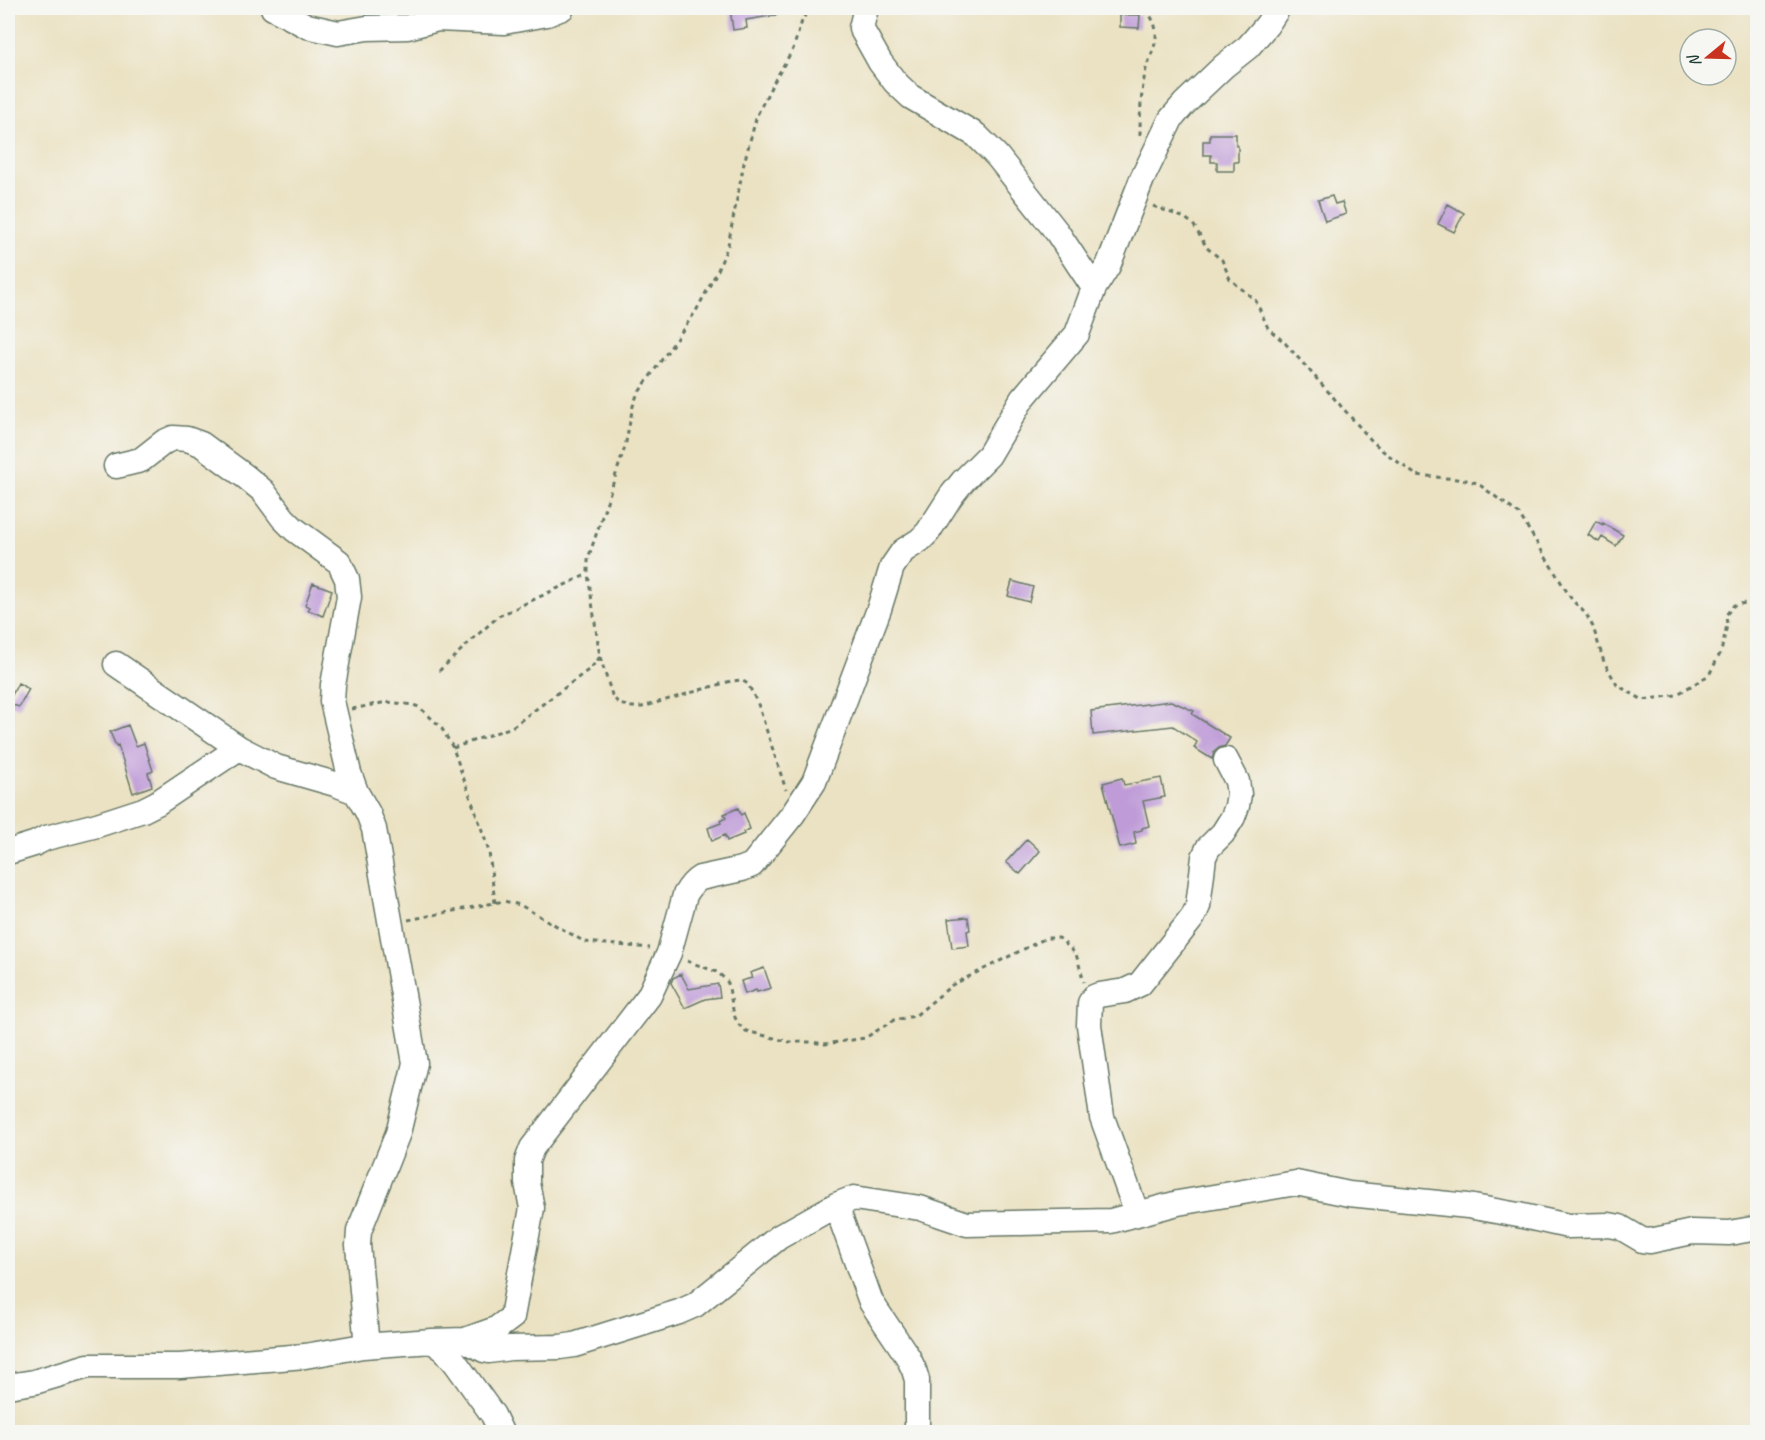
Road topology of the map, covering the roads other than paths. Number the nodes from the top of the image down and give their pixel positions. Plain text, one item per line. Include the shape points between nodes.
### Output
1 (273, 8) edge
2 (562, 8) edge
3 (866, 8) edge
4 (1278, 8) edge
5 (1094, 288) junction
6 (116, 466) dead end
7 (116, 664) dead end
8 (239, 748) junction
9 (1227, 760) dead end
10 (356, 792) junction
11 (8, 852) edge
12 (836, 1205) junction
13 (1137, 1214) junction
14 (1758, 1228) edge
15 (512, 1317) junction
16 (465, 1340) junction
17 (432, 1341) junction
18 (363, 1346) junction
19 (510, 1348) junction
20 (8, 1386) edge
21 (501, 1432) edge
22 (918, 1432) edge

1 - 2 street via 308,26 338,33 408,27 438,19 504,22
3 - 5 street via 861,28 895,82 911,97 976,135 997,156 1057,232
4 - 5 street via 1248,47 1172,119 1142,179 1108,267
5 - 15 street via 1077,334 1022,399 996,446 951,496 928,532 903,551 892,567 814,782 794,814 752,865 695,880 685,895 669,952 649,996 532,1148 526,1171 532,1208
6 - 10 street via 141,460 173,438 201,444 246,477 294,529 339,562 347,579 349,597 332,700
7 - 8 street
8 - 10 street via 276,767
8 - 11 street via 143,810
9 - 13 street via 1237,781 1237,806 1204,857 1193,917 1140,984 1094,997 1090,1003 1089,1025 1102,1117
10 - 18 street via 374,829 415,1063 398,1133 359,1231 366,1336
12 - 13 street via 854,1198 920,1208 967,1224 1111,1221
12 - 19 street via 780,1237 694,1305 679,1312 574,1345
12 - 22 street via 871,1302 914,1370
13 - 14 street via 1296,1183 1348,1194 1468,1206 1568,1226 1609,1225 1642,1240
15 - 16 street via 496,1329
15 - 19 street
16 - 17 street
16 - 19 street via 489,1351
17 - 18 street
17 - 21 street via 455,1362
18 - 20 street via 305,1356 180,1366 88,1366

